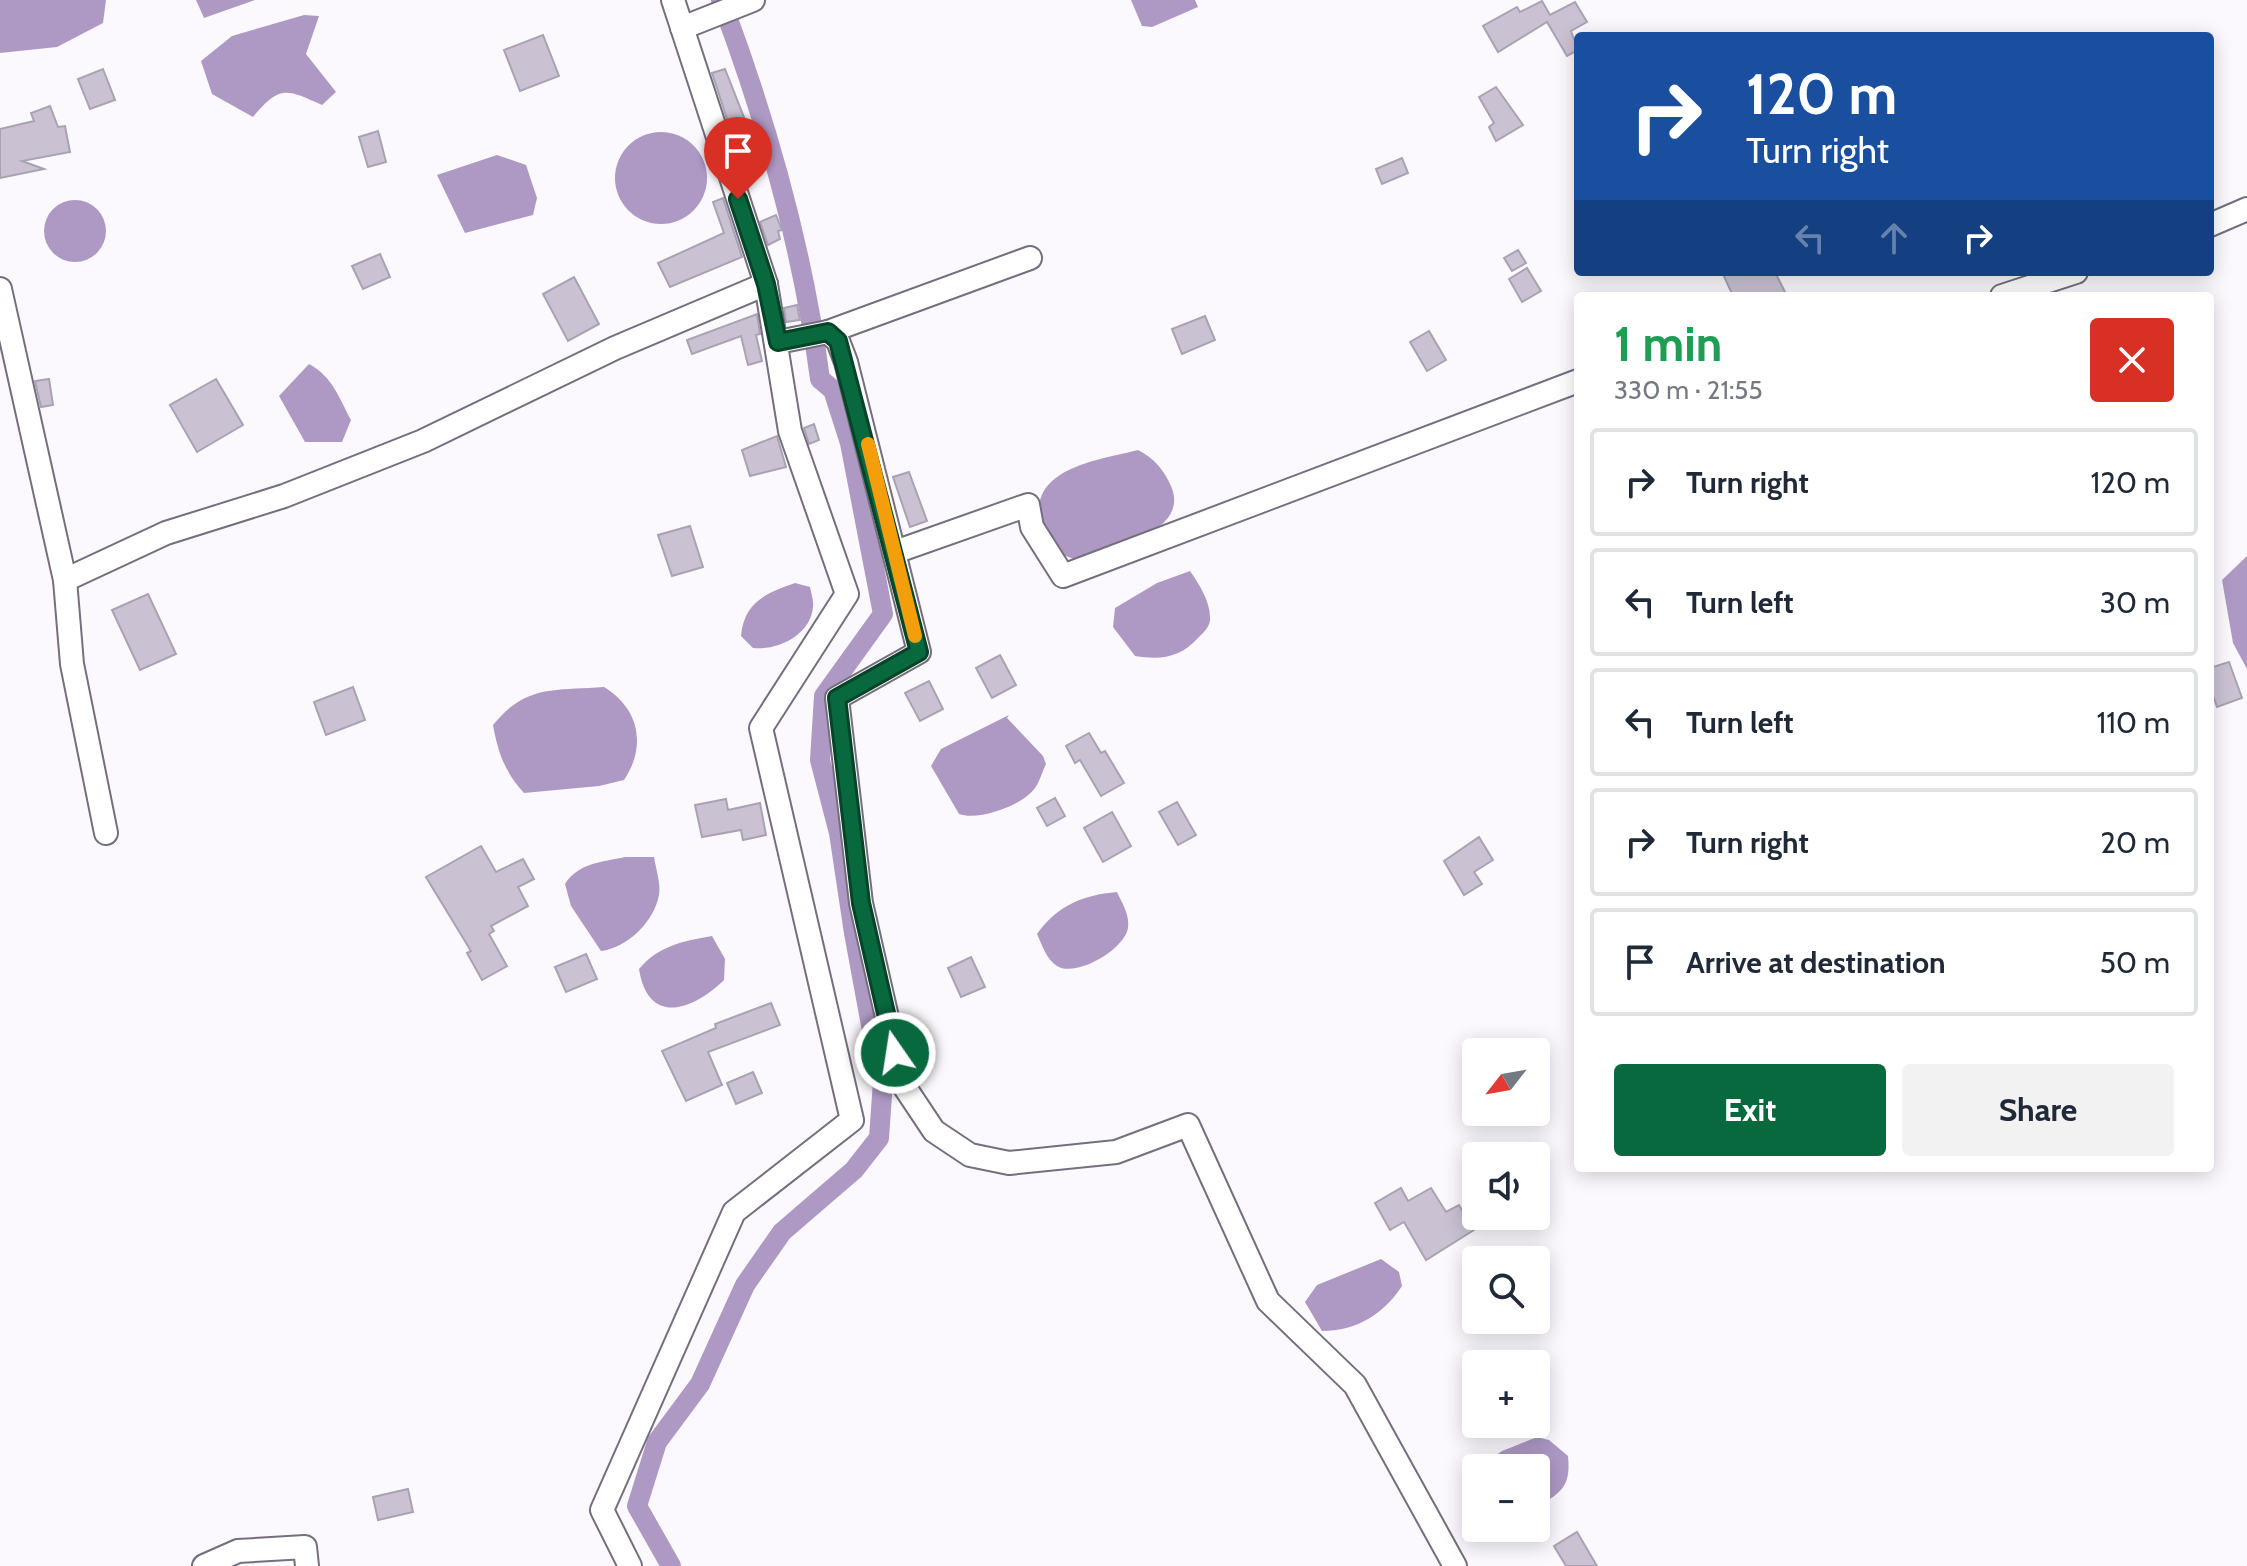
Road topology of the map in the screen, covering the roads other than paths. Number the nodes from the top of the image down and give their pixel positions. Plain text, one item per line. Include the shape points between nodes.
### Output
1 (673, 0) edge
2 (753, 0) edge
3 (682, 28) junction
4 (2247, 209) edge
5 (2214, 223) edge
6 (1030, 258) dead end
7 (2064, 276) edge
8 (766, 284) junction
9 (0, 289) edge
10 (2014, 292) edge
11 (828, 332) junction
12 (781, 342) junction
13 (1574, 383) edge
14 (895, 552) junction
15 (65, 580) junction
16 (106, 833) dead end
17 (204, 1566) edge
18 (307, 1566) edge
19 (630, 1566) edge
20 (1455, 1566) edge

1 - 3 street
2 - 3 street
3 - 8 street
4 - 5 street
6 - 11 street
7 - 10 street
8 - 12 street
8 - 15 street via 615,348 423,441 284,496 166,533
9 - 15 street
11 - 12 street
11 - 14 street via 846,362
12 - 19 street via 790,431 847,594 761,728 852,1120 734,1212 602,1510
13 - 14 street via 1063,576 1032,527 1028,505
14 - 20 street via 919,652 837,698 861,903 902,1083 934,1131 970,1155 1009,1163 1116,1152 1188,1125 1268,1301 1355,1385
15 - 16 street via 72,664
17 - 18 street via 238,1551 305,1547

